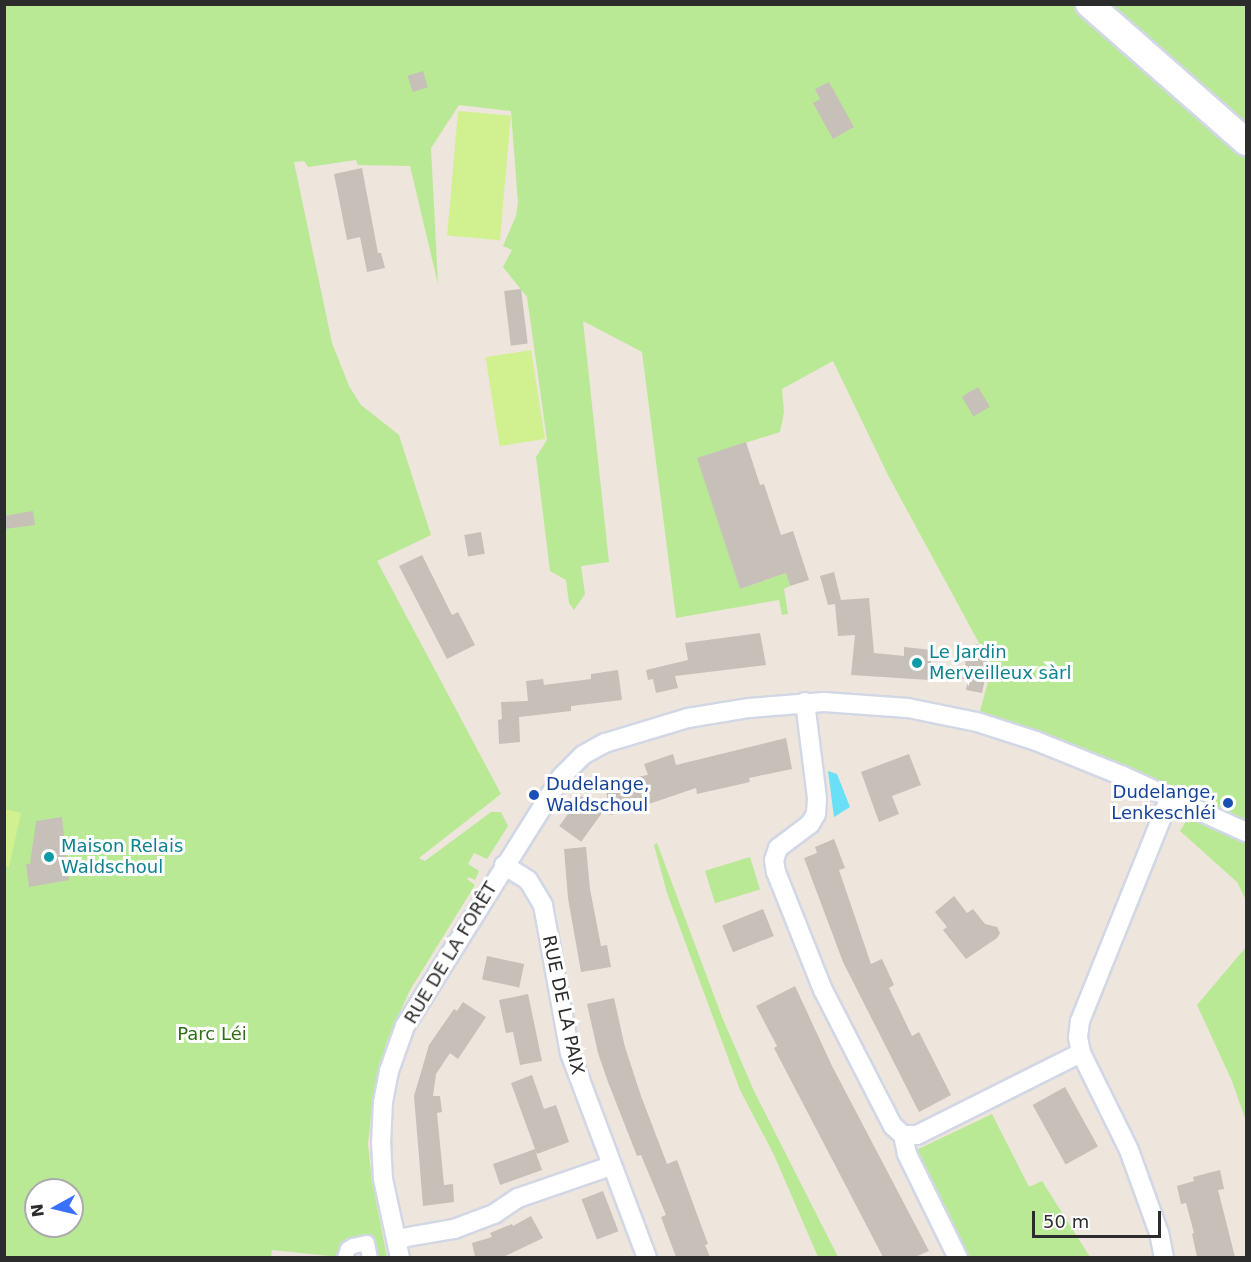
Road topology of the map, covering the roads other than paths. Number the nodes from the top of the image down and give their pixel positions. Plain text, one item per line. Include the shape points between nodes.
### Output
1 (1089, 4) edge
2 (1246, 142) edge
3 (805, 702) junction
4 (1170, 797) junction
5 (1246, 832) edge
6 (504, 865) junction
7 (1081, 1053) junction
8 (903, 1135) junction
9 (611, 1166) junction
10 (396, 1239) junction
11 (345, 1257) edge
12 (370, 1257) edge
13 (400, 1257) edge
14 (647, 1257) edge
15 (958, 1257) edge
16 (1164, 1257) edge

1 - 2 main road
3 - 4 street, RUE DE LA FORÊT via 908,708 976,722 1046,745
3 - 6 street, RUE DE LA FORÊT via 688,718 605,743 583,755 561,777
3 - 8 street via 816,814 810,825 778,848 776,872 823,990 893,1126
4 - 5 street, RUE DE LA FORÊT
4 - 7 street via 1080,1021
6 - 9 street, RUE DE LA PAIX via 528,880 543,905 570,1053
6 - 10 street, RUE DE LA FORÊT via 420,998 389,1071 381,1144 383,1179
7 - 8 street via 917,1135
7 - 16 street via 1129,1150
8 - 15 street via 907,1154
9 - 10 street via 518,1198 494,1214 454,1229
9 - 14 street, RUE DE LA PAIX
10 - 13 street, RUE DE LA FORÊT
11 - 12 street via 348,1249 367,1243

